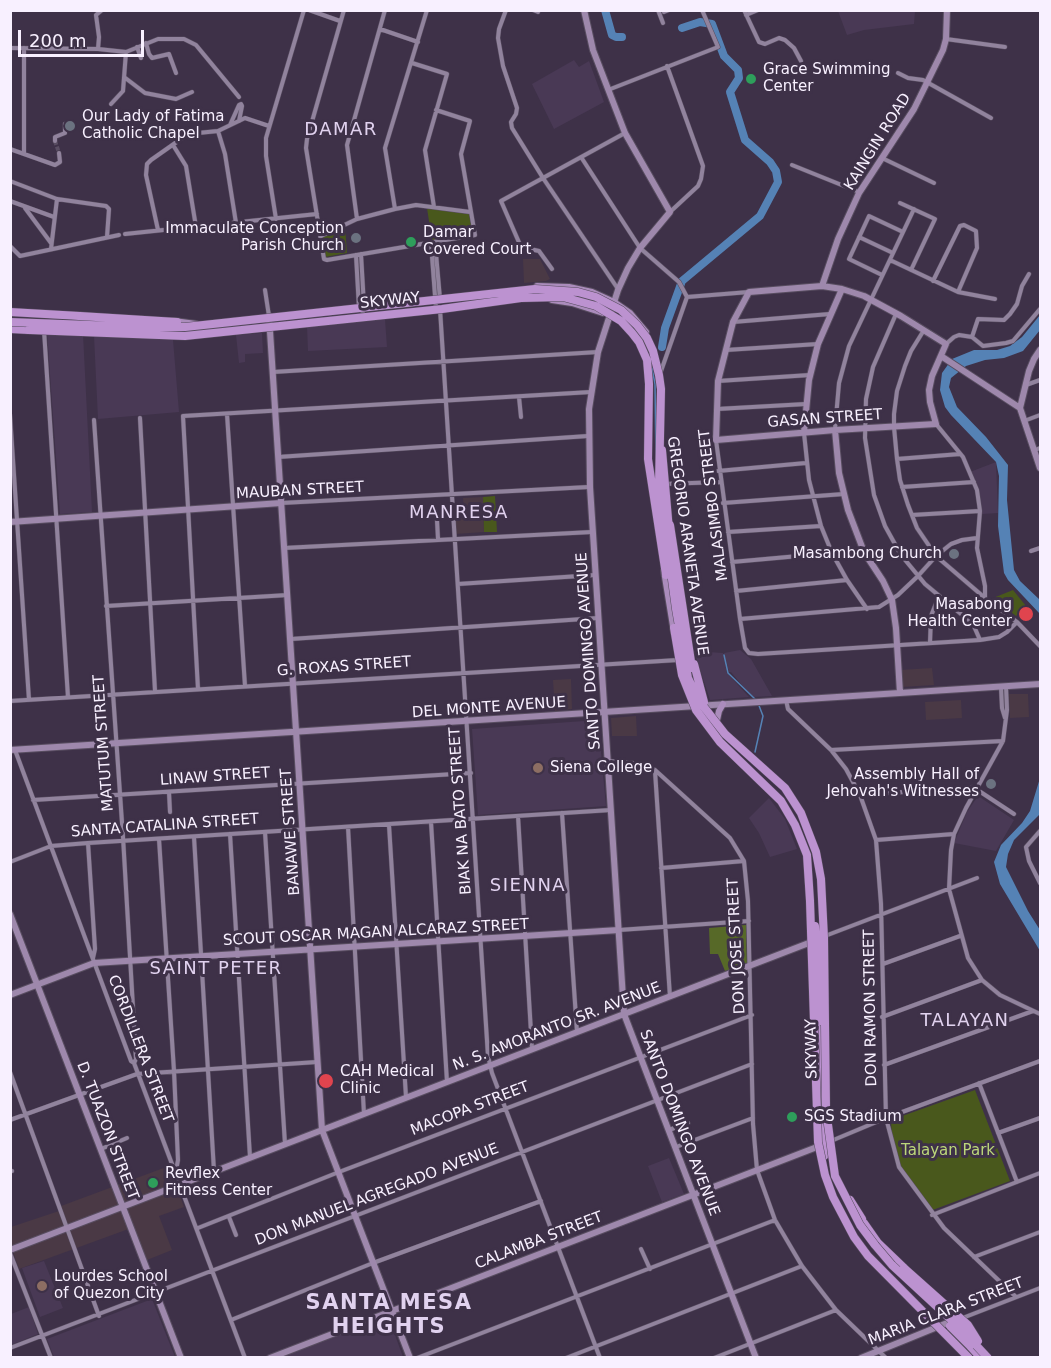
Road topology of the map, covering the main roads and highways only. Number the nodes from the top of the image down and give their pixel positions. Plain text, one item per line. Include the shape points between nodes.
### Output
1 (61, 310) dead end
2 (10, 313) edge
3 (107, 317) junction
4 (10, 321) edge
5 (40, 321) junction
6 (197, 324) junction
7 (208, 324) junction
8 (10, 329) edge
9 (42, 330) junction
10 (659, 422) junction
11 (648, 440) junction
12 (657, 485) junction
13 (686, 689) junction
14 (704, 704) junction
15 (723, 704) road end
16 (715, 720) junction
17 (709, 729) junction
18 (810, 901) junction
19 (820, 1148) junction
20 (835, 1175) junction
21 (835, 1204) joint
22 (862, 1222) junction
23 (985, 1356) edge
24 (970, 1358) edge

1 - 3 highway, bridge
2 - 3 highway, SKYWAY, bridge
2 - 6 main road
3 - 7 highway, SKYWAY, bridge
4 - 5 main road
4 - 7 highway, SKYWAY, bridge via 165,328
5 - 6 main road
5 - 9 main road
6 - 12 main road, GREGORIO ARANETA AVENUE via 529,286 592,292 630,313 655,349 660,374
7 - 10 highway, SKYWAY, bridge via 535,289 578,292 621,310 647,338 661,389
8 - 9 main road
8 - 11 highway, SKYWAY, bridge via 185,336 521,298 562,297 610,313 639,342 649,370
9 - 12 main road, GREGORIO ARANETA AVENUE via 185,334 552,300 572,303 609,316 631,335 645,359 650,385 649,437
10 - 14 highway, SKYWAY, bridge via 687,655
10 - 16 highway, SKYWAY, bridge via 659,484 688,678
11 - 17 highway, SKYWAY, bridge via 665,488 694,683
11 - 17 highway, SKYWAY, bridge via 678,657 689,694
12 - 13 main road, GREGORIO ARANETA AVENUE via 678,660
12 - 14 main road, GREGORIO ARANETA AVENUE via 688,650
13 - 14 main road
13 - 19 main road, GREGORIO ARANETA AVENUE via 720,744 770,789 793,819 805,854
14 - 16 highway, SKYWAY, bridge
15 - 16 main road
16 - 20 main road via 778,779 801,811 818,855 830,1142
16 - 22 highway, SKYWAY, bridge via 725,734 785,788 801,813 816,852 824,938 830,1145 835,1176
17 - 18 highway, SKYWAY, bridge via 774,794 792,818 807,855
18 - 19 highway, bridge via 818,943
18 - 24 highway, SKYWAY, bridge via 818,1142 825,1175 842,1214 868,1256
19 - 21 highway
20 - 22 highway
20 - 23 main road via 846,1204 867,1239
21 - 24 main road via 874,1261
22 - 23 highway, bridge via 878,1243 968,1325
22 - 23 highway, bridge via 870,1244 891,1269

